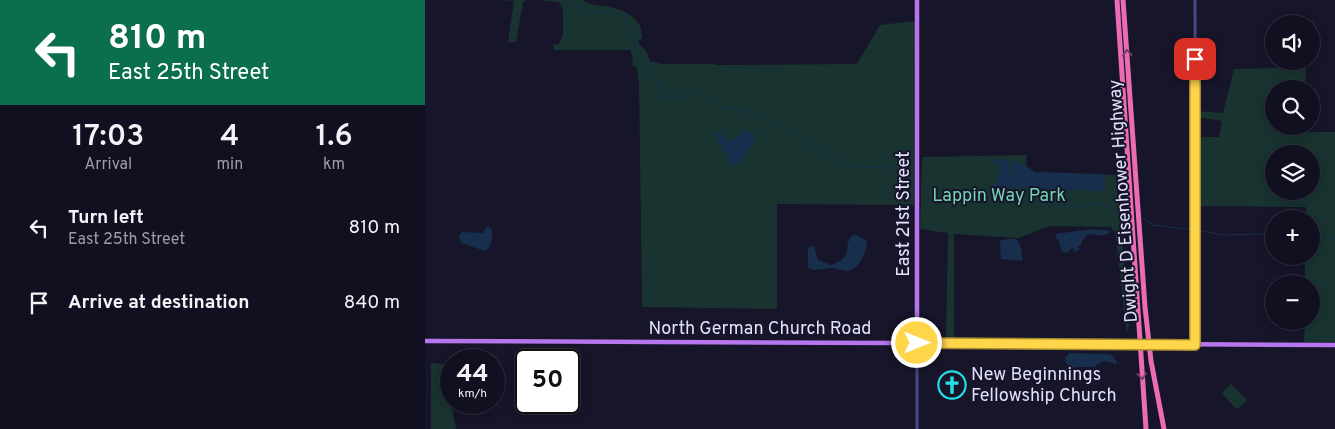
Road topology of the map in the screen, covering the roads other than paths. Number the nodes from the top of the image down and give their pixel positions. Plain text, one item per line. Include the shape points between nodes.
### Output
1 (917, 0) edge
2 (1117, 0) edge
3 (1123, 0) edge
4 (1195, 0) edge
5 (425, 341) edge
6 (917, 343) junction
7 (1195, 345) junction
8 (1335, 345) edge
9 (917, 429) edge
10 (1146, 429) edge
11 (1164, 429) edge

1 - 6 main road, East 21st Street
2 -> 10 highway, Dwight D Eisenhower Highway
11 -> 3 highway, Dwight D Eisenhower Highway via 1149,341
4 - 7 street
5 - 6 main road, North German Church Road
6 - 7 main road, North German Church Road, bridge
6 - 9 street, East 21st Street
7 - 8 main road, North German Church Road

